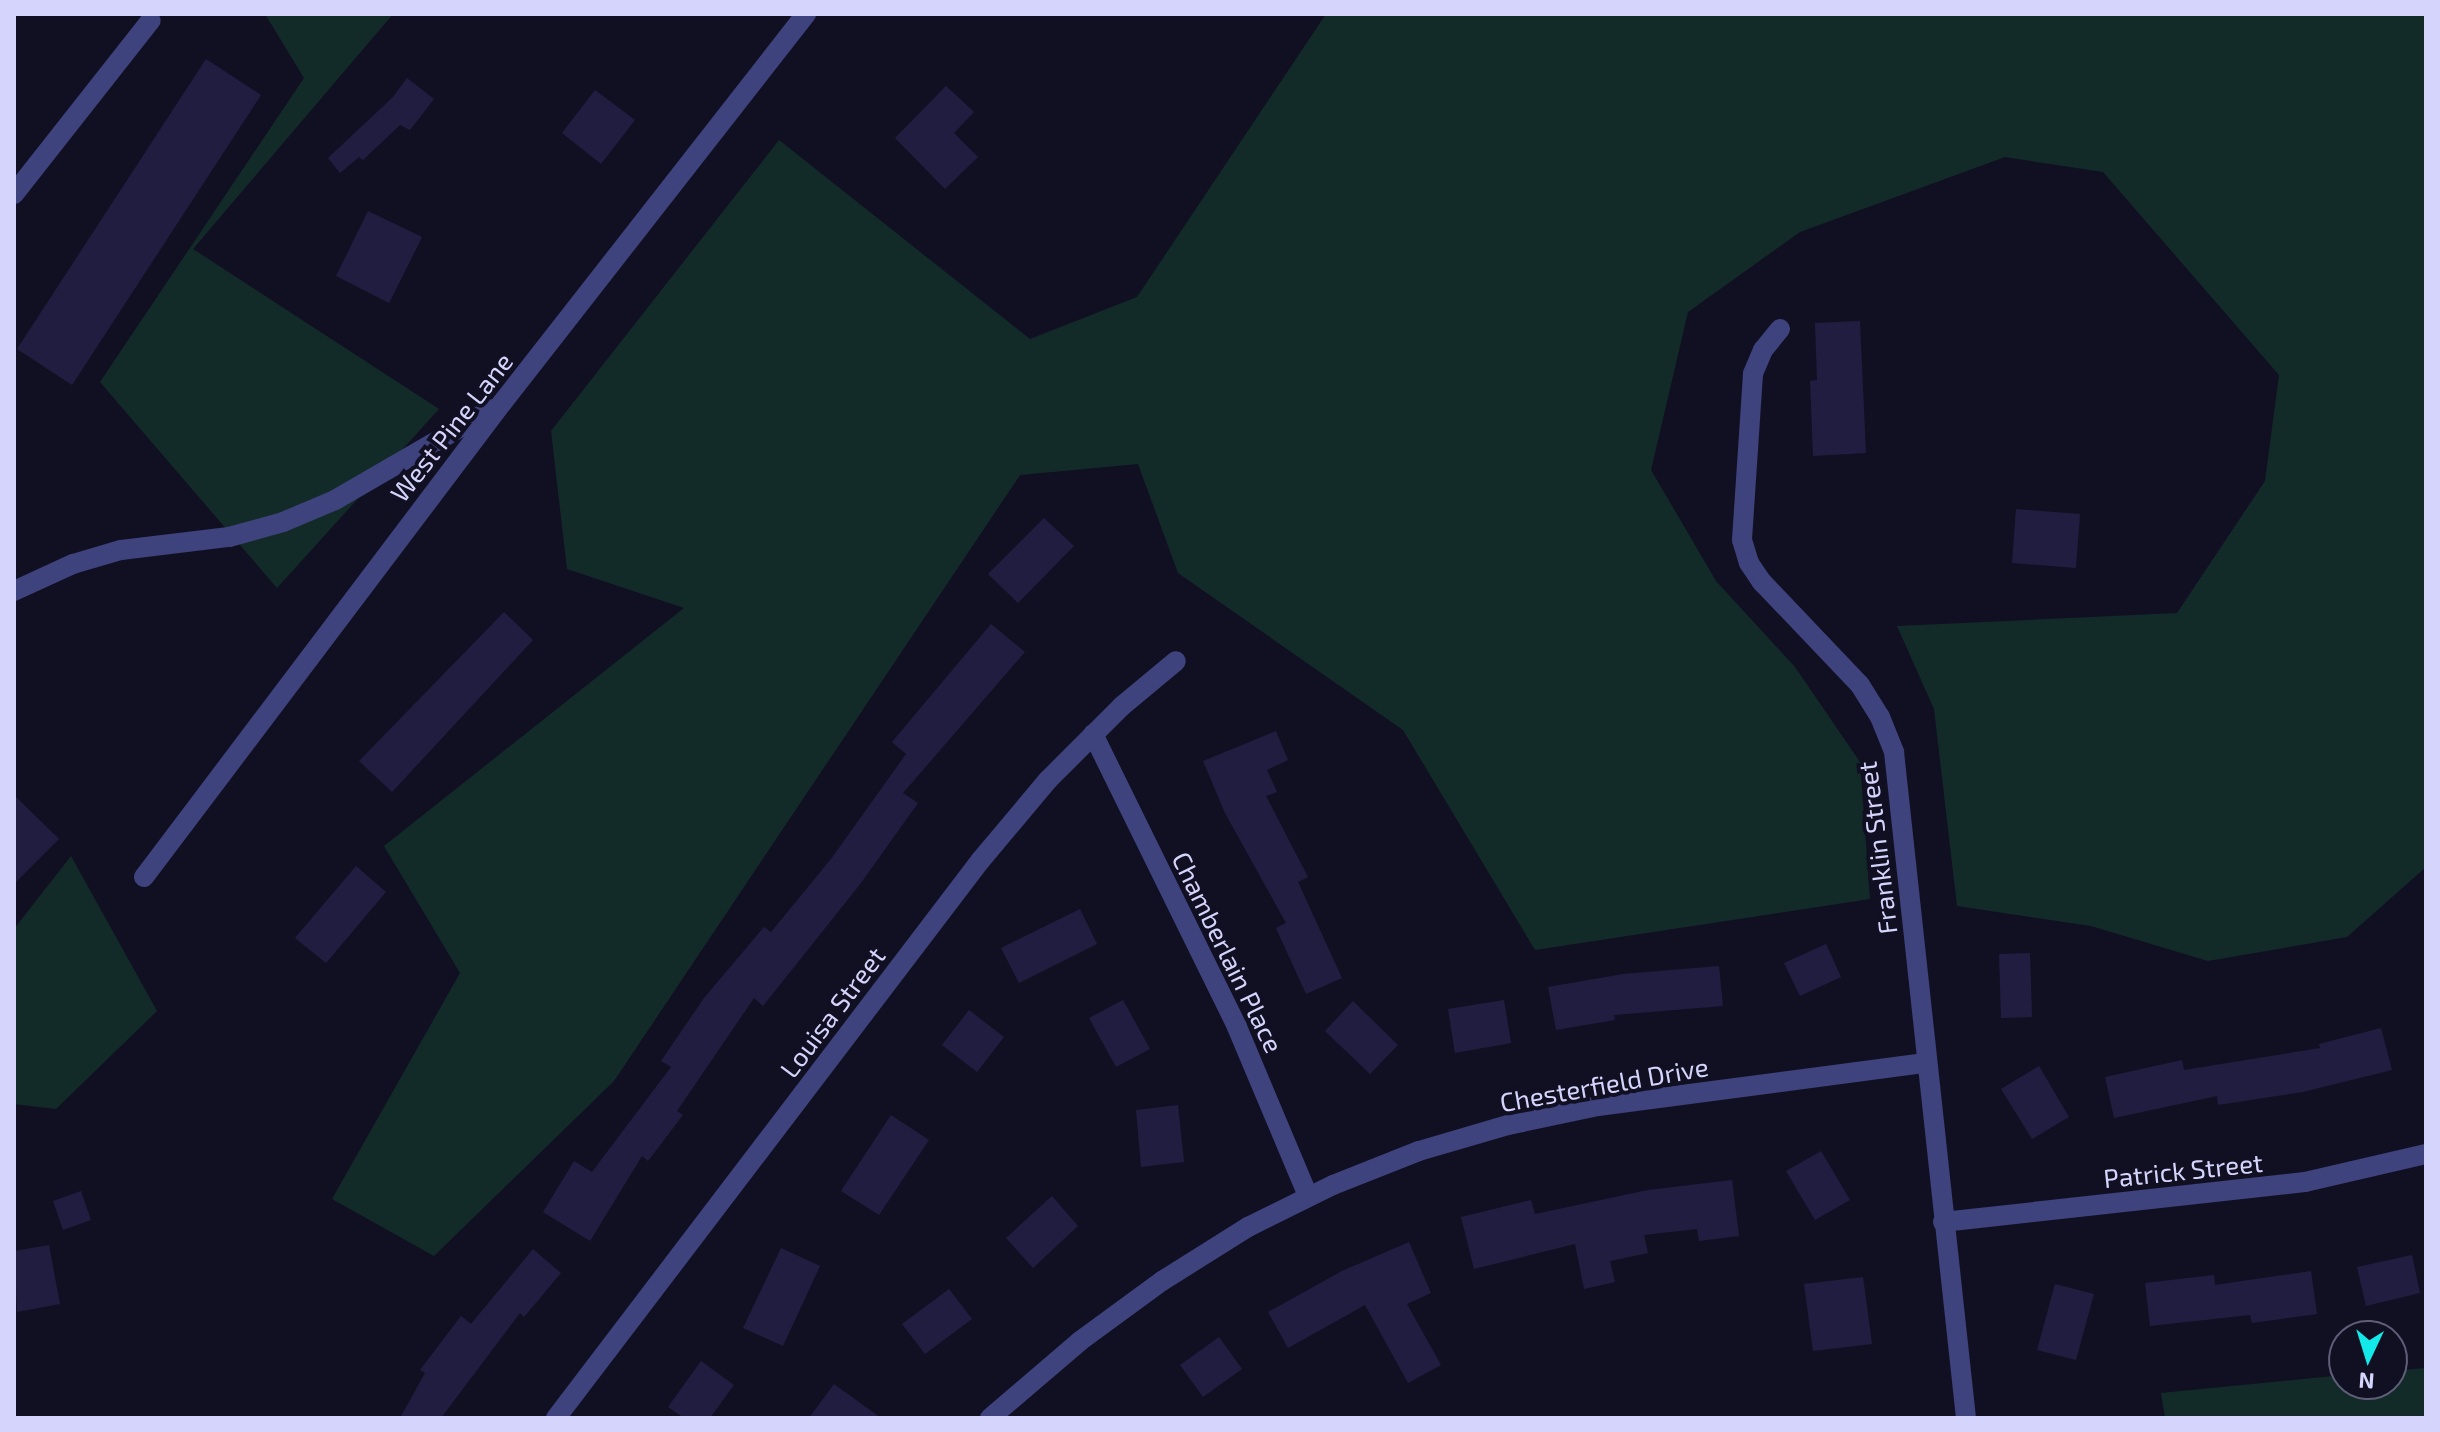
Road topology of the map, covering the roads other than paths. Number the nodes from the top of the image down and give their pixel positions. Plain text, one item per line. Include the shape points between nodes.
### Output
1 (806, 14) edge
2 (151, 20) dead end
3 (14, 194) edge
4 (1780, 329) dead end
5 (502, 403) junction
6 (14, 591) edge
7 (1176, 661) dead end
8 (1093, 734) junction
9 (144, 877) dead end
10 (1925, 1063) junction
11 (2426, 1154) edge
12 (1308, 1196) junction
13 (1943, 1222) junction
14 (556, 1418) edge
15 (990, 1418) edge
16 (1966, 1418) edge

1 - 5 street, West Pine Lane
2 - 3 street
4 - 10 street, Franklin Street via 1753,374 1742,540 1762,582 1860,685 1894,752
5 - 6 street via 335,500 283,522 229,537 121,550 73,564
5 - 9 street, West Pine Lane
7 - 8 street, Louisa Street
8 - 12 street, Chamberlain Place via 1237,1027
8 - 14 street, Louisa Street via 980,861
10 - 12 street, Chesterfield Drive via 1598,1106 1508,1125 1419,1151
10 - 13 street, Franklin Street
11 - 13 street, Patrick Street via 2305,1182
12 - 15 street, Chesterfield Drive via 1162,1281 1080,1341
13 - 16 street, Franklin Street

